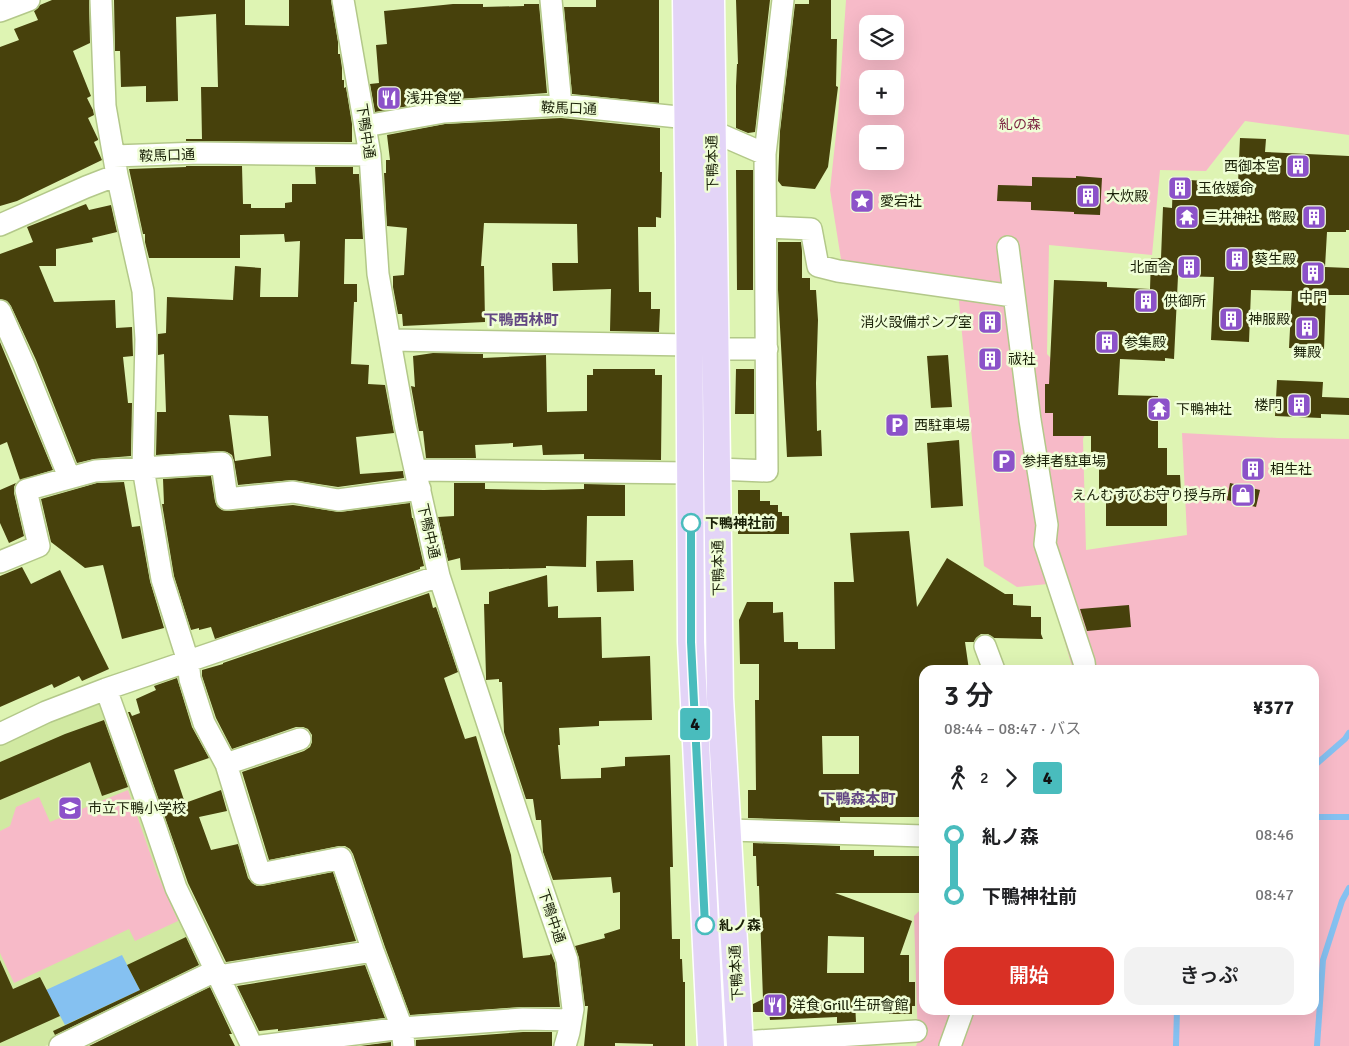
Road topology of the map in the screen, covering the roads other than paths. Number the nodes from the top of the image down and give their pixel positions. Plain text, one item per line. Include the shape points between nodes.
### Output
1 (29, 0) edge
2 (101, 0) edge
3 (343, 0) edge
4 (551, 0) edge
5 (686, 0) edge
6 (710, 0) edge
7 (783, 0) edge
8 (0, 11) edge
9 (561, 105) junction
10 (688, 118) junction
11 (365, 126) junction
12 (712, 131) junction
13 (765, 154) junction
14 (370, 155) junction
15 (116, 166) junction
16 (0, 225) edge
17 (766, 227) junction
18 (1008, 247) dead end
19 (1013, 296) junction
20 (0, 311) edge
21 (390, 340) junction
22 (690, 345) junction
23 (715, 349) junction
24 (766, 349) junction
25 (143, 468) junction
26 (717, 469) junction
27 (690, 473) junction
28 (69, 477) junction
29 (418, 480) junction
30 (0, 562) edge
31 (439, 576) junction
32 (984, 646) dead end
33 (188, 661) junction
34 (992, 665) edge
35 (1084, 665) edge
36 (106, 689) junction
37 (0, 734) edge
38 (300, 740) dead end
39 (226, 764) junction
40 (728, 830) junction
41 (919, 836) edge
42 (373, 951) junction
43 (217, 974) junction
44 (961, 1015) edge
45 (571, 1020) junction
46 (916, 1031) dead end
47 (403, 1037) edge
48 (711, 1044) edge
49 (740, 1044) edge
50 (60, 1046) edge
51 (252, 1046) edge
52 (261, 1046) edge
53 (565, 1046) edge
54 (950, 1046) edge

1 - 8 street
2 - 15 street via 104,106
3 - 11 street, 下鴨中通
4 - 9 street
5 - 10 main road, 下鴨本通
6 - 12 main road, 下鴨本通
7 - 13 street
9 - 10 street, 鞍馬口通
9 - 11 street, 鞍馬口通 via 444,112
10 - 12 street, 鞍馬口通
10 - 22 main road, 下鴨本通
11 - 14 street, 下鴨中通
12 - 13 street, 鞍馬口通
12 - 23 main road, 下鴨本通
13 - 17 street
14 - 15 street, 鞍馬口通 via 200,153
14 - 21 street, 下鴨中通 via 378,274
15 - 16 street, 鞍馬口通 via 86,187
15 - 25 street via 143,291 146,339
17 - 19 street via 811,229 818,266
17 - 24 street
18 - 19 street
19 - 35 street via 1047,525 1045,544
20 - 28 street
21 - 22 street
21 - 29 street, 下鴨中通
22 - 27 main road, 下鴨本通
23 - 24 street
23 - 26 main road, 下鴨本通
24 - 26 street via 767,471
25 - 28 street via 95,471
25 - 29 street via 222,463 227,499 292,492 338,500
25 - 33 street via 162,579
26 - 40 main road, 下鴨本通 via 720,698
27 - 29 street
27 - 48 main road, 下鴨本通 via 691,642
28 - 30 street via 26,490 39,546
29 - 31 street, 下鴨中通
31 - 33 street
31 - 45 street, 下鴨中通 via 567,960 573,1008
32 - 34 street
33 - 36 street
33 - 39 street via 190,679 204,723
36 - 37 street
36 - 43 street via 176,888
38 - 39 street
39 - 42 street via 260,874 341,858
40 - 41 street
40 - 49 main road, 下鴨本通
42 - 43 street
42 - 47 street
43 - 50 street
43 - 51 street
44 - 54 street
45 - 47 street via 523,1019
45 - 53 street, 下鴨中通
46 - 49 street
47 - 52 street
48 - 49 street

